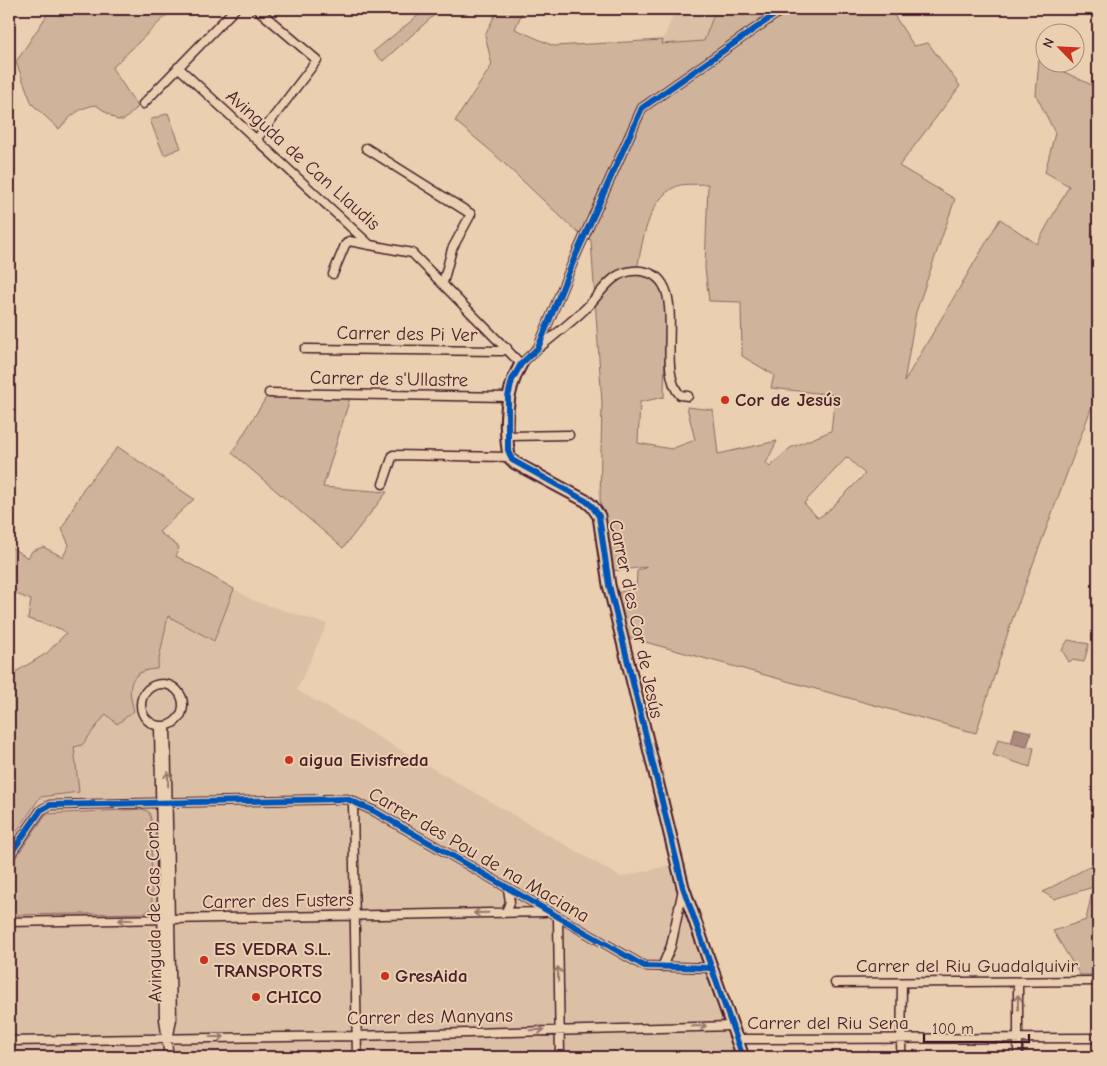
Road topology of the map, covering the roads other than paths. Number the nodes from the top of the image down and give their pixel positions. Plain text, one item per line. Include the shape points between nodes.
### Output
1 (235, 9) edge
2 (257, 9) edge
3 (779, 10) edge
4 (178, 67) junction
5 (143, 104) dead end
6 (256, 140) junction
7 (366, 148) dead end
8 (370, 245) junction
9 (333, 274) dead end
10 (444, 283) junction
11 (507, 348) junction
12 (538, 348) junction
13 (305, 349) dead end
14 (521, 364) junction
15 (269, 393) dead end
16 (508, 396) junction
17 (688, 396) dead end
18 (569, 435) dead end
19 (508, 436) junction
20 (509, 457) junction
21 (383, 484) dead end
22 (163, 726) junction
23 (353, 801) junction
24 (164, 803) junction
25 (9, 856) edge
26 (683, 888) junction
27 (508, 889) junction
28 (506, 912) junction
29 (547, 912) junction
30 (356, 915) junction
31 (558, 918) junction
32 (166, 919) junction
33 (9, 922) edge
34 (662, 967) junction
35 (712, 968) junction
36 (1098, 981) edge
37 (1018, 982) junction
38 (836, 983) dead end
39 (902, 983) junction
40 (732, 1026) junction
41 (559, 1030) junction
42 (356, 1036) junction
43 (168, 1037) junction
44 (1018, 1038) junction
45 (1098, 1038) edge
46 (737, 1039) junction
47 (902, 1039) junction
48 (9, 1041) edge
49 (169, 1057) edge
50 (357, 1057) edge
51 (560, 1057) edge
52 (743, 1057) edge
53 (901, 1057) edge
54 (1018, 1057) edge

1 - 4 street
2 - 6 street via 318,60
3 - 12 street via 642,108
4 - 5 street
4 - 6 street, Avinguda de Can Llaudis
6 - 8 street, Avinguda de Can Llaudis
7 - 10 street via 471,214 452,249
8 - 9 street via 349,241 344,245
8 - 10 street, Avinguda de Can Llaudis via 412,253
10 - 11 street, Avinguda de Can Llaudis
11 - 13 street, Carrer des Pi Ver via 502,351
11 - 14 street, Avinguda de Can Llaudis
12 - 14 street
12 - 17 street via 583,311 613,279 627,272 650,273 662,282 669,296 671,381 680,395
14 - 16 street
15 - 16 street, Carrer de s'Ullastre
16 - 19 street
18 - 19 street
19 - 20 street
20 - 21 street via 393,455
20 - 26 street, Carrer d'es Cor de Jesús via 586,501 599,516 609,585
22 - 22 street via 178,719 183,708 183,701 176,690 165,684 146,692 142,706 147,719
22 - 24 street, Avinguda de Cas Corb
23 - 24 street, Carrer des Pou de na Maciana
23 - 27 street, Carrer des Pou de na Maciana
23 - 30 street
24 - 25 street, Carrer des Pou de na Maciana via 45,807
24 - 32 street, Avinguda de Cas Corb
26 - 34 street
26 - 35 street, Carrer d'es Cor de Jesús
27 - 28 street via 510,902
27 - 29 street, Carrer des Pou de na Maciana
28 - 29 street, Carrer des Fusters
28 -> 30 street, Carrer des Fusters
29 - 31 street, Carrer des Pou de na Maciana
30 - 32 street, Carrer des Fusters
30 - 42 street
31 - 34 street, Carrer des Pou de na Maciana via 644,966
41 -> 31 street
32 -> 33 street, Carrer des Fusters
32 - 43 street, Avinguda de Cas Corb via 172,1021
34 - 35 street, Carrer des Pou de na Maciana
35 - 40 street, Carrer d'es Cor de Jesús
36 - 37 street, Carrer del Riu Guadalquivir
37 - 39 street, Carrer del Riu Guadalquivir
44 -> 37 street
38 - 39 street, Carrer del Riu Guadalquivir
39 - 47 street
41 -> 40 street, Carrer des Manyans
40 - 46 street, Carrer d'es Cor de Jesús
42 -> 41 street, Carrer des Manyans
41 - 51 street
43 -> 42 street, Carrer des Manyans
42 - 50 street
43 - 48 street, Carrer des Manyans
43 - 49 street, Avinguda de Cas Corb
44 - 45 street, Carrer del Riu Sena
44 - 47 street, Carrer del Riu Sena
44 - 54 street
46 - 47 street, Carrer del Riu Sena
46 - 52 street, Carrer d'es Cor de Jesús
47 - 53 street

